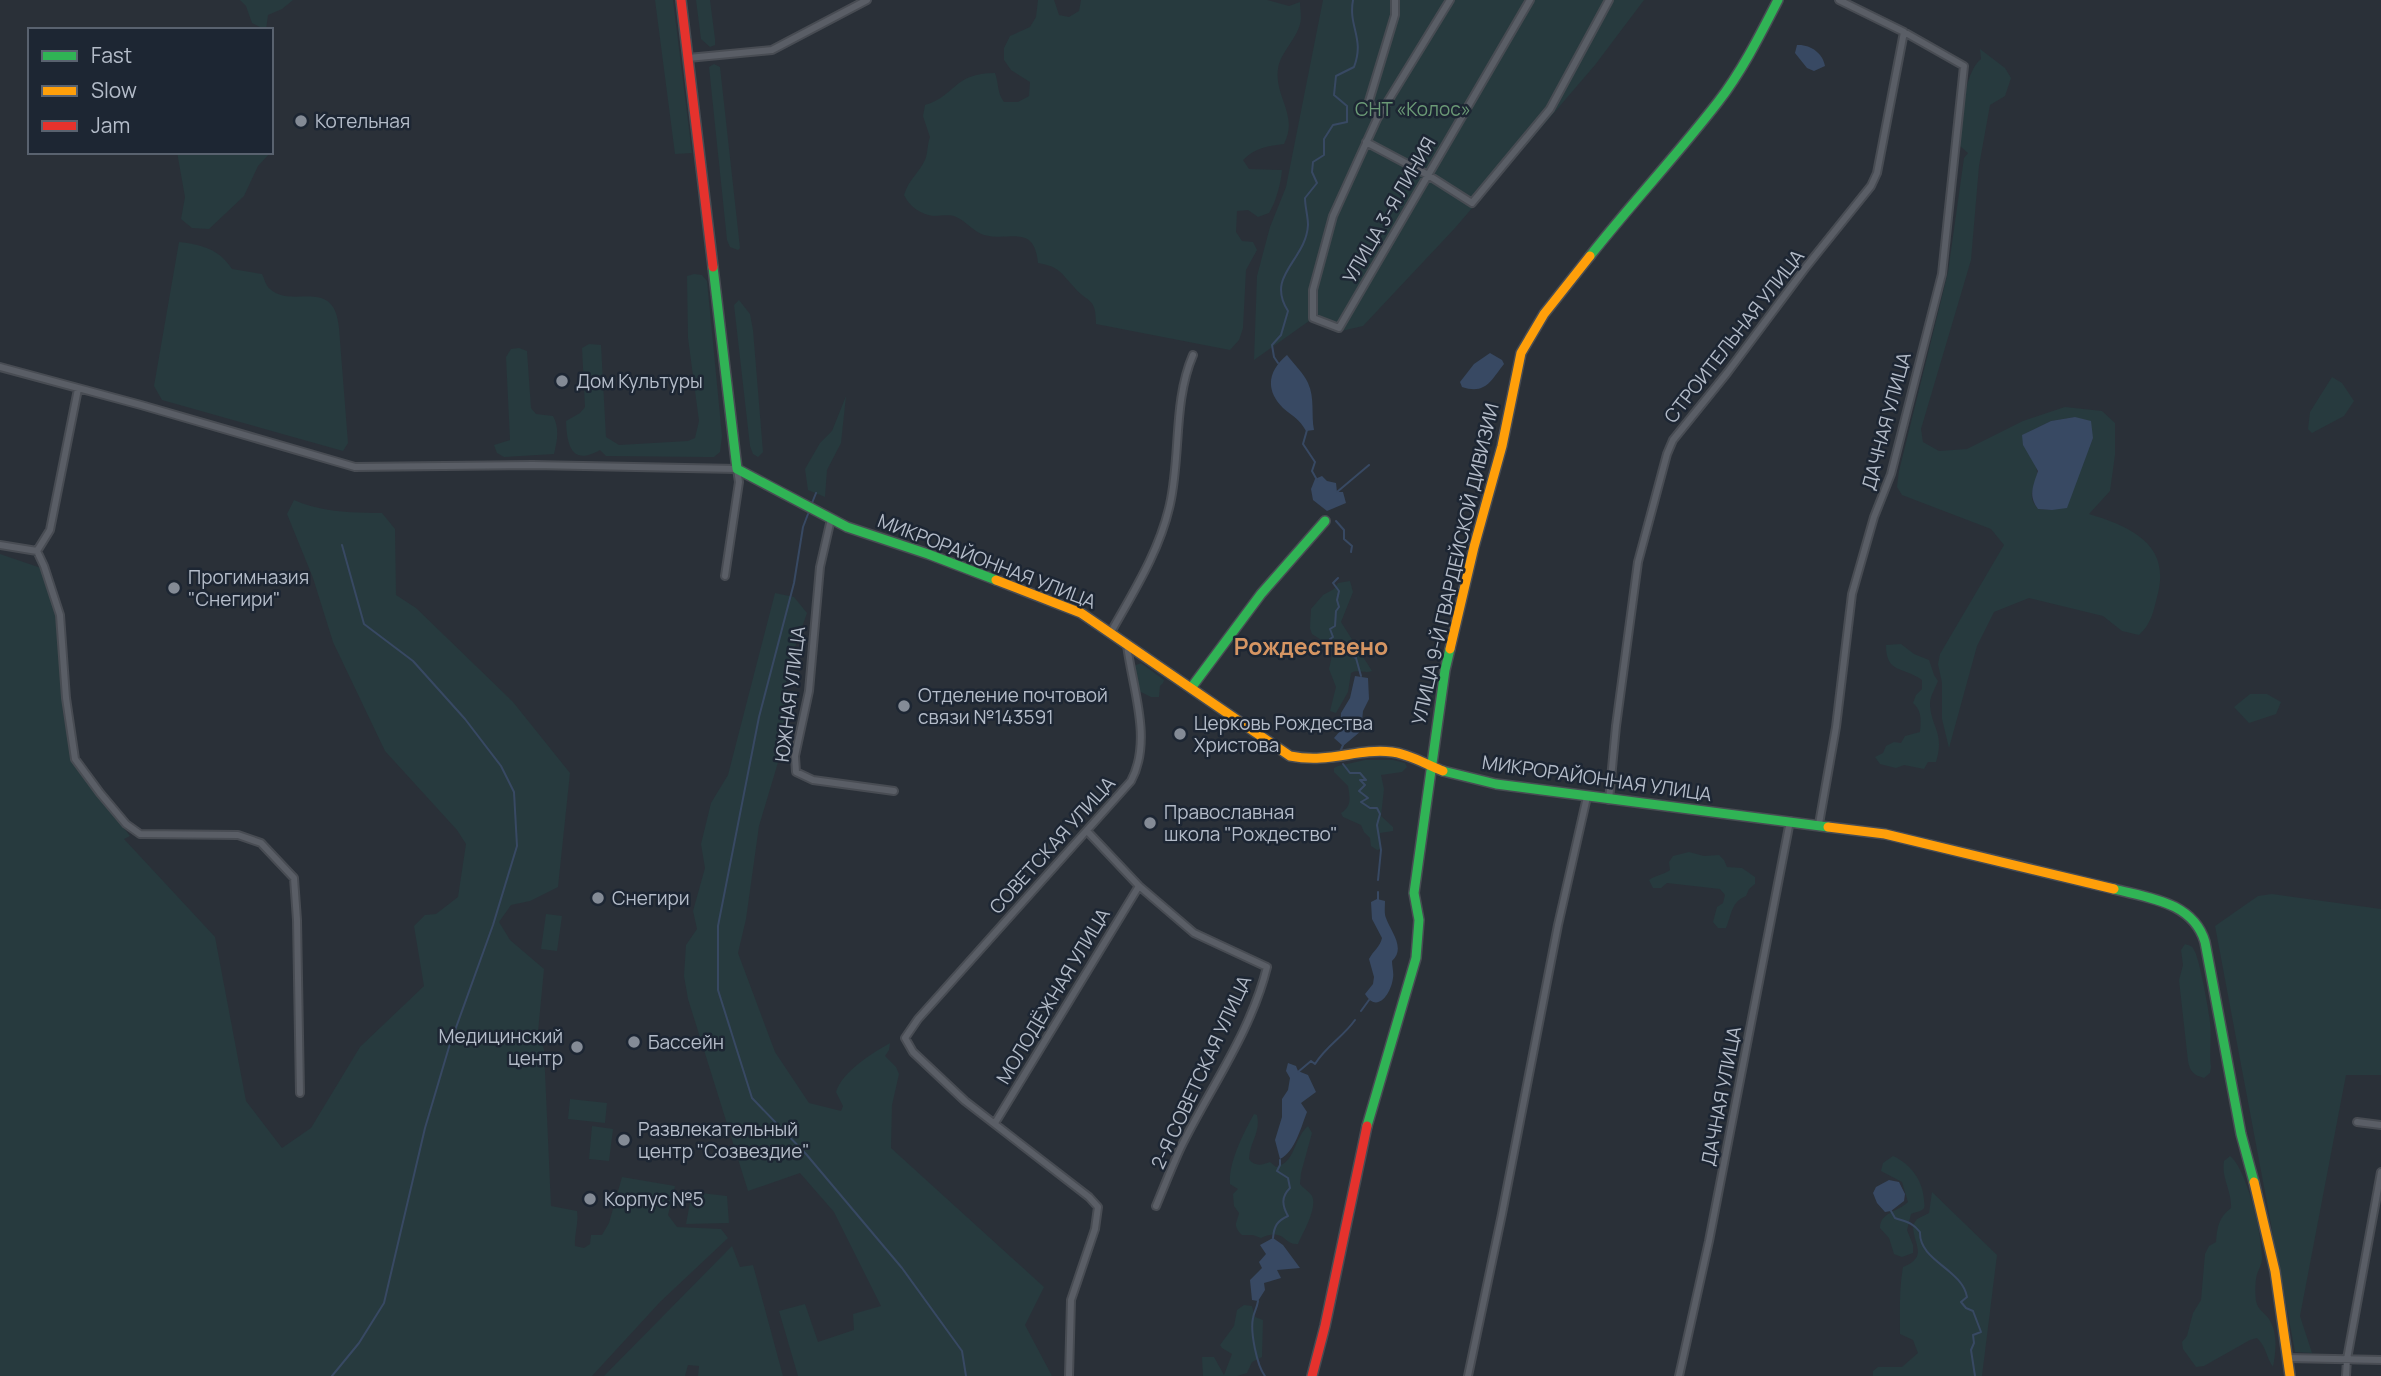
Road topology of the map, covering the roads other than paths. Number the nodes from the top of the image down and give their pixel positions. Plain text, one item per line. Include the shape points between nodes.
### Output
1 (681, 0) edge
2 (867, 0) edge
3 (1395, 0) edge
4 (1450, 0) edge
5 (1530, 0) edge
6 (1609, 0) edge
7 (1779, 0) edge
8 (1839, 0) edge
9 (1904, 32) junction
10 (688, 58) junction
11 (1377, 119) junction
12 (1366, 142) junction
13 (1428, 175) junction
14 (1193, 355) dead end
15 (0, 367) edge
16 (78, 389) junction
17 (737, 469) junction
18 (831, 519) junction
19 (1325, 521) dead end
20 (0, 545) edge
21 (37, 551) junction
22 (725, 576) dead end
23 (1111, 632) junction
24 (1126, 643) junction
25 (1191, 688) junction
26 (1432, 766) junction
27 (894, 791) dead end
28 (1587, 797) junction
29 (1609, 800) junction
30 (1790, 821) junction
31 (1819, 824) junction
32 (1087, 831) junction
33 (1139, 886) junction
34 (300, 1093) dead end
35 (2357, 1122) dead end
36 (995, 1123) junction
37 (2381, 1125) edge
38 (2381, 1172) edge
39 (1156, 1206) dead end
40 (2288, 1357) junction
41 (2347, 1359) junction
42 (2381, 1360) edge
43 (1069, 1376) edge
44 (1312, 1376) edge
45 (1468, 1376) edge
46 (1679, 1376) edge
47 (2290, 1376) edge
48 (2346, 1376) edge

1 - 10 street
2 - 10 street via 772,50
3 - 11 street via 1395,15 1369,101
4 - 11 street
5 - 13 street, УЛИЦА 3-Я ЛИНИЯ
6 - 13 street via 1550,109 1472,203
7 - 26 street, УЛИЦА 9-Й ГВАРДЕЙСКОЙ ДИВИЗИИ via 1718,102 1544,314 1521,353 1446,670
8 - 9 street
9 - 29 street, СТРОИТЕЛЬНАЯ УЛИЦА via 1871,186 1673,440 1667,454 1639,562
9 - 31 street, ДАЧНАЯ УЛИЦА via 1964,66 1942,274 1891,474 1852,594
10 - 17 street
11 - 12 street
12 - 13 street
12 - 13 street, УЛИЦА 3-Я ЛИНИЯ via 1333,216 1314,290 1313,318 1339,328
14 - 23 street via 1184,377 1163,531
15 - 16 street
16 - 17 street via 355,467
16 - 21 street via 50,530
17 - 18 street, МИКРОРАЙОННАЯ УЛИЦА
17 - 22 street
18 - 23 street, МИКРОРАЙОННАЯ УЛИЦА via 1051,600
18 - 27 street, ЮЖНАЯ УЛИЦА via 820,567 796,772 813,780
19 - 25 street via 1261,594
20 - 21 street
21 - 34 street via 60,615 75,759 100,793 140,834 238,835 261,843 294,878
23 - 24 street, МИКРОРАЙОННАЯ УЛИЦА
24 - 25 street, МИКРОРАЙОННАЯ УЛИЦА
24 - 32 street, СОВЕТСКАЯ УЛИЦА via 1138,716 1139,760 1131,781
25 - 26 street, МИКРОРАЙОННАЯ УЛИЦА via 1290,756 1322,761 1390,752
26 - 28 street, МИКРОРАЙОННАЯ УЛИЦА via 1464,778
26 - 44 street, УЛИЦА 9-Й ГВАРДЕЙСКОЙ ДИВИЗИИ via 1415,893 1419,920 1416,958 1368,1121
28 - 29 street, МИКРОРАЙОННАЯ УЛИЦА
28 - 45 street
29 - 30 street, МИКРОРАЙОННАЯ УЛИЦА
30 - 31 street, МИКРОРАЙОННАЯ УЛИЦА
30 - 46 street, ДАЧНАЯ УЛИЦА
31 - 40 street, МИКРОРАЙОННАЯ УЛИЦА via 1902,837 2166,902 2196,919 2203,930 2241,1135 2273,1261
32 - 33 street, 2-Я СОВЕТСКАЯ УЛИЦА
32 - 36 street, СОВЕТСКАЯ УЛИЦА via 905,1038 936,1074
33 - 36 street, МОЛОДЁЖНАЯ УЛИЦА
33 - 39 street, 2-Я СОВЕТСКАЯ УЛИЦА via 1194,933 1267,967 1252,1010 1181,1147
35 - 37 street
36 - 43 street via 1098,1207 1071,1300
38 - 41 street
40 - 41 street
40 - 47 street, МИКРОРАЙОННАЯ УЛИЦА
41 - 42 street
41 - 48 street

